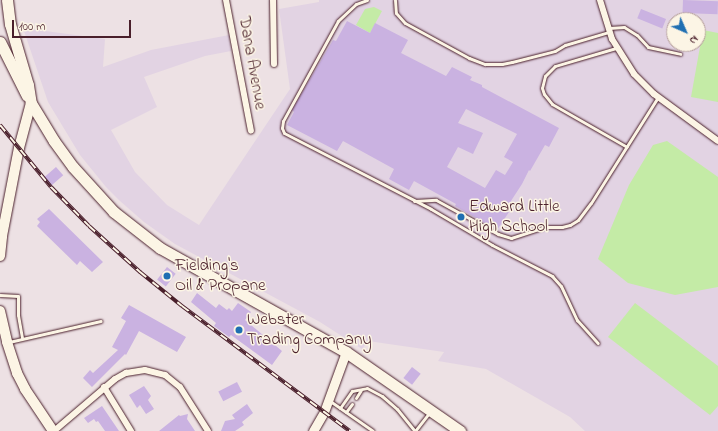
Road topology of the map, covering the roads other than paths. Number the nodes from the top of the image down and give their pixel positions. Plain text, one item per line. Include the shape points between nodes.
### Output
1 (7, 0) edge
2 (226, 0) edge
3 (273, 0) edge
4 (367, 0) edge
5 (395, 0) edge
6 (600, 0) edge
7 (608, 31) junction
8 (0, 42) edge
9 (616, 48) junction
10 (680, 54) dead end
11 (274, 64) dead end
12 (658, 97) junction
13 (31, 103) junction
14 (251, 131) dead end
15 (718, 141) edge
16 (627, 147) junction
17 (414, 201) junction
18 (0, 253) edge
19 (0, 256) edge
20 (0, 295) edge
21 (0, 311) edge
22 (101, 321) dead end
23 (22, 338) junction
24 (7, 342) junction
25 (598, 343) dead end
26 (346, 352) junction
27 (104, 387) junction
28 (361, 390) junction
29 (356, 398) dead end
30 (329, 400) junction
31 (352, 404) dead end
32 (340, 408) junction
33 (431, 410) junction
34 (346, 412) junction
35 (54, 431) edge
36 (131, 431) edge
37 (208, 431) edge
38 (313, 431) edge
39 (373, 431) edge
40 (415, 431) edge
41 (460, 431) edge

1 - 13 highway via 10,24
2 - 14 street, Dana Avenue
3 - 11 street
4 - 17 lane via 356,4 338,21 282,121 282,128 289,137
5 - 7 lane via 396,13 405,24 478,62 502,64
6 - 7 street
7 - 9 street
7 - 10 lane via 624,27 637,34 648,47
8 - 13 highway
9 - 12 street via 638,78
9 - 16 lane via 555,66 544,76 542,88 552,104
12 - 15 street
12 - 16 lane
13 - 18 main road via 18,156
13 - 26 highway via 73,167 130,226 177,258
16 - 17 lane via 584,213 578,220 562,228 545,227 511,238 498,234 436,200
17 - 25 lane via 492,246 552,276 561,286 577,320
18 - 19 main road
20 - 23 lane via 18,296
21 - 24 main road
22 - 23 lane
23 - 24 lane
24 - 35 main road via 17,373
26 - 30 main road
26 - 33 highway
27 - 35 street
27 - 36 street
27 - 37 street via 120,376 137,370 154,371 165,375 180,387
28 - 29 lane
28 - 32 lane via 352,391
28 - 40 lane via 367,388 382,396
30 - 32 lane
30 - 38 main road
31 - 34 lane
32 - 34 lane
33 - 40 lane
33 - 41 highway
34 - 39 lane

